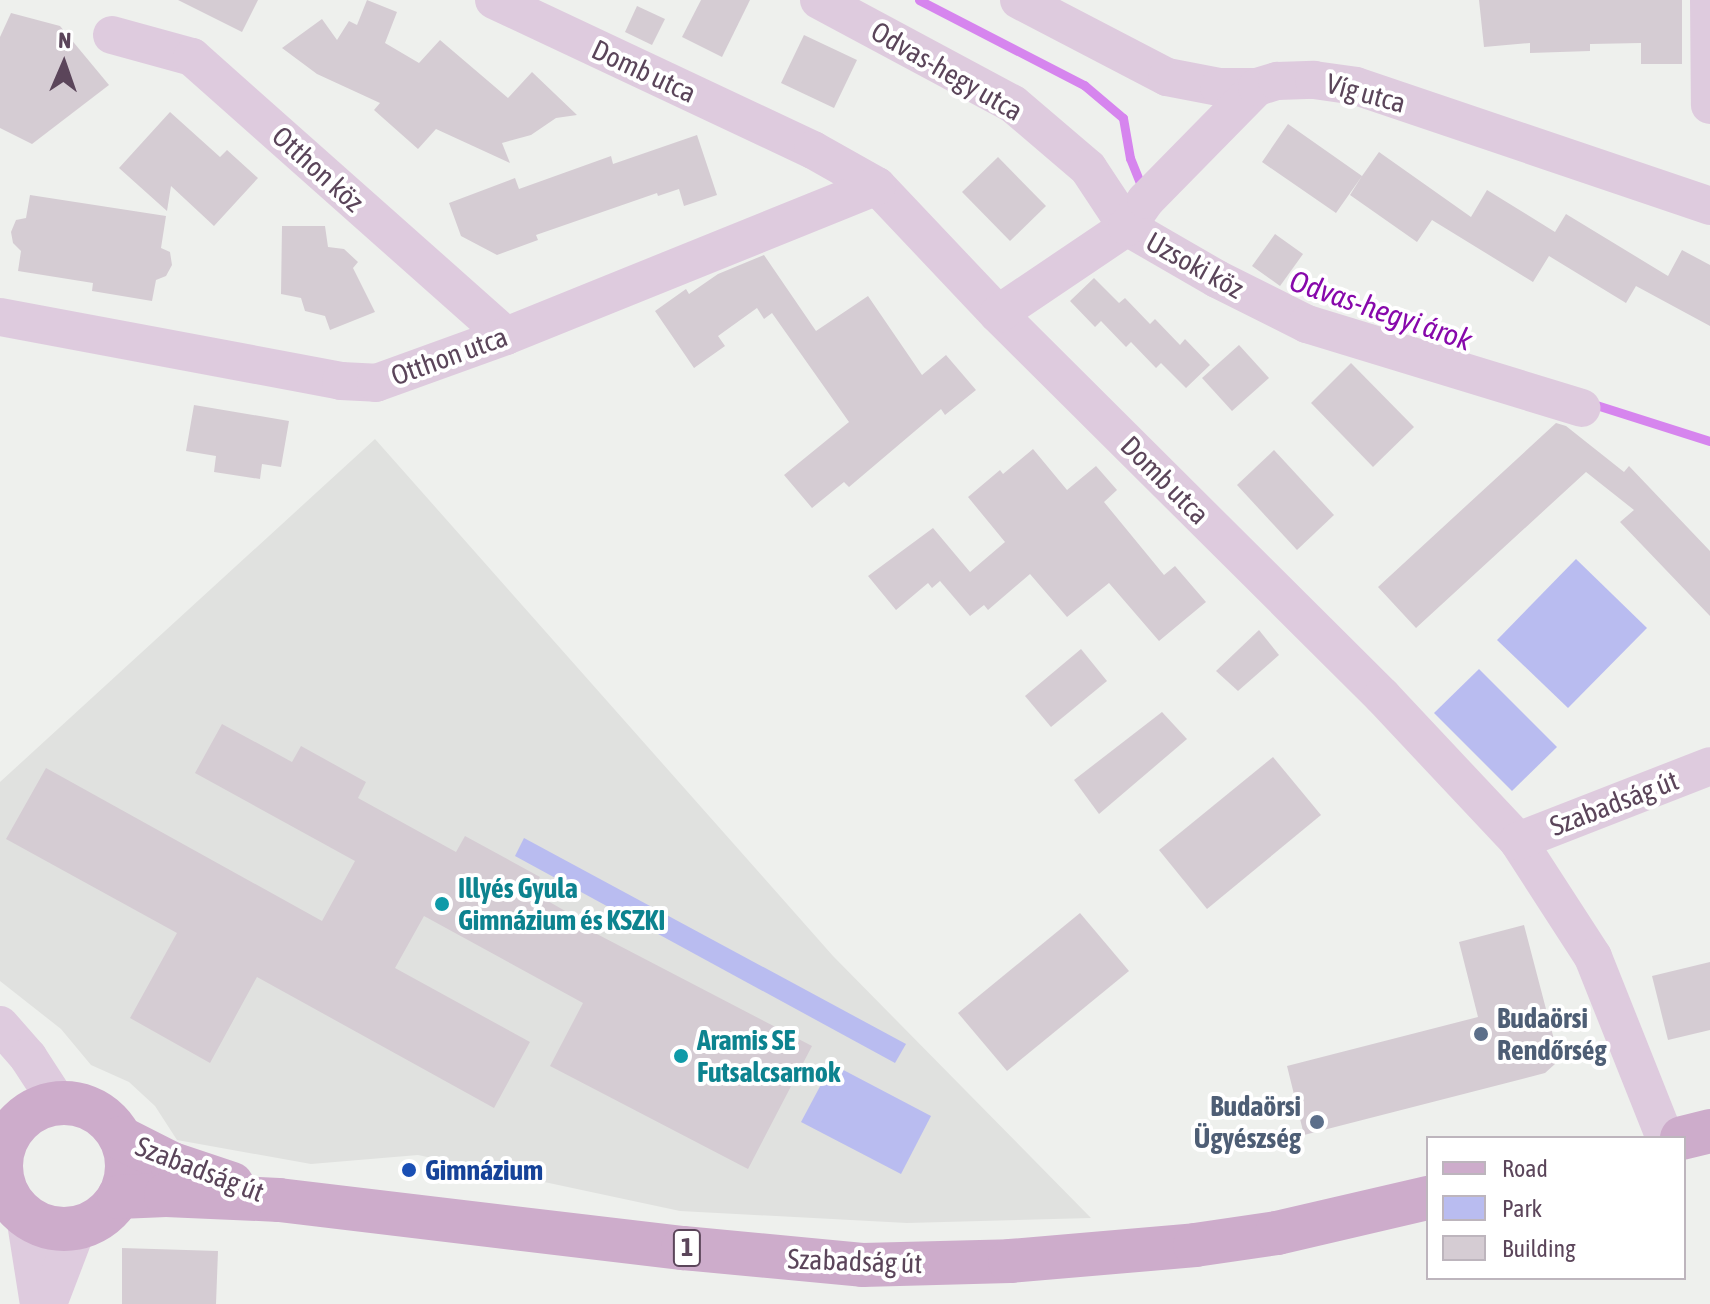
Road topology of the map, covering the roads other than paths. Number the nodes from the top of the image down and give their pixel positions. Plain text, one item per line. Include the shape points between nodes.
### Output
1 (494, 0) edge
2 (819, 0) edge
3 (1019, 0) edge
4 (1709, 0) edge
5 (112, 35) dead end
6 (1257, 87) junction
7 (1710, 105) edge
8 (877, 186) junction
9 (1710, 206) edge
10 (1127, 227) junction
11 (998, 314) junction
12 (0, 317) edge
13 (506, 336) junction
14 (1581, 408) dead end
15 (1710, 766) edge
16 (1518, 841) junction
17 (0, 1025) edge
18 (58, 1103) junction
19 (9, 1125) edge
20 (1710, 1131) edge
21 (1664, 1136) edge
22 (1686, 1137) edge
23 (121, 1138) junction
24 (119, 1197) junction
25 (10, 1198) edge
26 (1426, 1198) edge
27 (279, 1200) junction
28 (77, 1228) junction
29 (39, 1304) edge
30 (48, 1304) edge

1 - 8 street, Domb utca via 813,150
2 - 10 street, Odvas-hegy utca via 1013,104 1088,168
3 - 6 street, Víg utca via 1167,77 1219,87
4 - 7 street
5 - 13 street, Otthon köz via 192,57
6 - 9 street, Víg utca via 1314,80 1356,86
6 - 10 street via 1146,200
8 - 11 street, Domb utca
8 - 13 street, Otthon utca
10 - 11 street
10 - 14 street, Uzsoki köz via 1307,324
11 - 16 street, Domb utca via 1382,696
12 - 13 street, Otthon utca via 364,383 401,377
15 - 16 street, Szabadság út
16 - 21 street, Domb utca via 1593,957
17 - 18 street
18 - 19 main road
18 - 23 main road, Szabadság út / 1 via 94,1111
19 - 25 main road via 1,1168
20 - 22 main road
23 - 24 main road, Szabadság út via 127,1158
23 - 27 main road, Szabadság út / 1 via 172,1164
24 - 27 main road, Szabadság út / 1
24 - 28 main road, Szabadság út via 108,1212
25 - 28 main road via 48,1227
25 - 29 street
26 - 27 main road, Szabadság út / 1 via 1277,1233 1195,1245 1024,1260 862,1265
28 - 30 street

